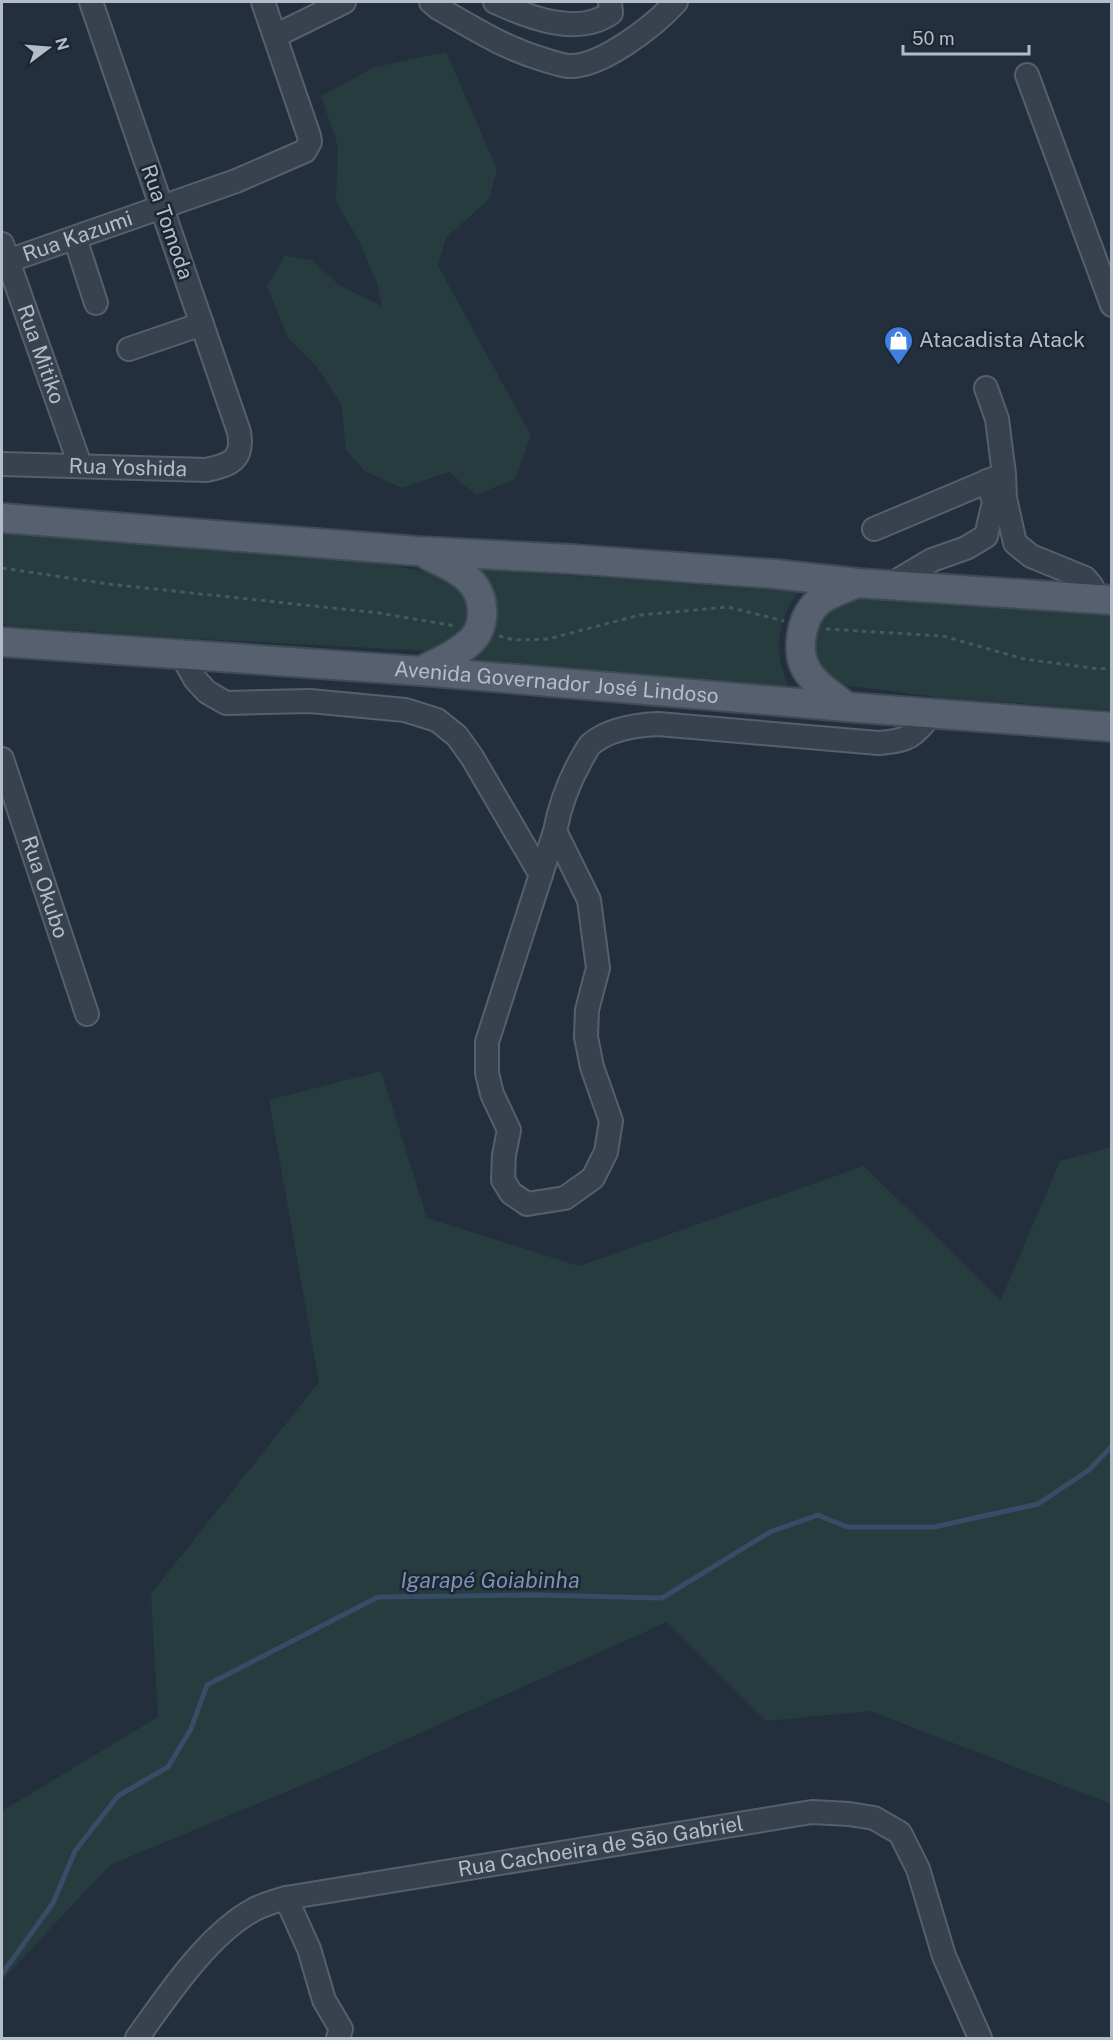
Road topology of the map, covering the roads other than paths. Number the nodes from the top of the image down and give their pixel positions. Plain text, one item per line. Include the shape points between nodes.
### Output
1 (91, 2) edge
2 (263, 2) edge
3 (344, 2) edge
4 (431, 2) edge
5 (610, 2) edge
6 (676, 2) edge
7 (503, 4) edge
8 (275, 36) junction
9 (1027, 75) dead end
10 (162, 207) junction
11 (75, 238) junction
12 (4, 256) edge
13 (96, 303) dead end
14 (1112, 305) edge
15 (202, 324) junction
16 (129, 349) dead end
17 (986, 388) dead end
18 (241, 443) joint
19 (2, 464) edge
20 (80, 465) junction
21 (996, 478) junction
22 (2, 518) edge
23 (874, 529) dead end
24 (417, 551) junction
25 (857, 583) junction
26 (890, 585) junction
27 (1105, 600) edge
28 (2, 642) edge
29 (182, 654) junction
30 (421, 671) junction
31 (847, 707) junction
32 (932, 713) junction
33 (1112, 727) edge
34 (2, 759) edge
35 (555, 831) junction
36 (541, 875) junction
37 (87, 1014) dead end
38 (286, 1898) junction
39 (155, 2029) edge
40 (137, 2038) edge
41 (338, 2038) edge
42 (980, 2038) edge

1 - 10 street, Rua Tomoda
2 - 8 street
3 - 8 street
4 - 6 street via 520,53 568,66 589,62 628,42
5 - 7 street via 611,13 604,18 579,23 542,20
8 - 10 street, Rua Kazumi via 309,136 305,151
9 - 14 street
10 - 11 street, Rua Kazumi
10 - 15 street, Rua Tomoda
11 - 12 street, Rua Kazumi
11 - 13 street
12 - 20 street, Rua Mitiko
15 - 16 street
15 - 18 street, Rua Tomoda
17 - 21 street via 997,419
18 - 20 street, Rua Yoshida via 232,462 206,470
19 - 20 street, Rua Yoshida
21 - 23 street
21 - 26 street via 986,536 932,560
21 - 27 street via 1005,498 1015,543 1030,556 1085,578
22 - 24 main road
24 - 25 main road via 570,559
24 - 30 main road via 451,566 472,581 482,599 483,618 475,637 460,650
25 - 26 main road
25 - 31 main road via 815,604 803,626 800,644 806,669
26 - 27 main road
28 - 29 main road, Avenida Governador José Lindoso
29 - 30 main road, Avenida Governador José Lindoso
29 - 36 street via 195,679 226,703 310,701 405,710 437,720 458,736
30 - 31 main road, Avenida Governador José Lindoso
31 - 32 main road, Avenida Governador José Lindoso
32 - 33 main road, Avenida Governador José Lindoso
32 - 35 street via 916,733 900,741 878,743 658,724 632,726 590,745 571,777
34 - 37 street, Rua Okubo
35 - 36 street
35 - 36 street via 590,900 598,968 587,1010 586,1038 611,1121 606,1152 593,1178 565,1198 527,1204 511,1193 503,1180 509,1131 492,1094 487,1042
38 - 39 street, Rua Cachoeira de São Gabriel via 256,1909 229,1928 189,1966
38 - 41 street via 309,1949 324,2000 341,2029
38 - 42 street, Rua Cachoeira de São Gabriel via 812,1812 874,1818 900,1833 918,1869 944,1956
39 - 40 street, Rua Cachoeira de São Gabriel

